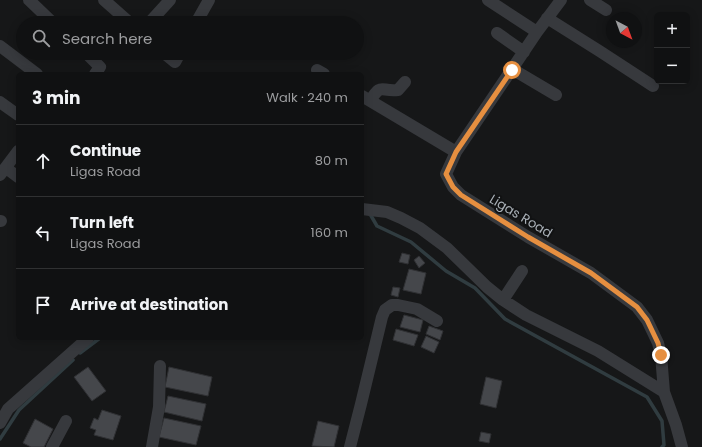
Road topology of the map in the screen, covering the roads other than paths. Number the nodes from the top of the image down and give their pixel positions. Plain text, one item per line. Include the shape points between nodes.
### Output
1 (28, 0) edge
2 (105, 0) edge
3 (170, 0) edge
4 (488, 0) edge
5 (561, 0) edge
6 (590, 0) edge
7 (206, 1) edge
8 (606, 10) dead end
9 (45, 16) edge
10 (122, 16) edge
11 (155, 16) edge
12 (199, 16) edge
13 (547, 18) junction
14 (537, 32) junction
15 (498, 33) dead end
16 (0, 46) edge
17 (524, 52) junction
18 (16, 58) edge
19 (18, 60) edge
20 (91, 60) edge
21 (98, 70) edge
22 (512, 70) junction
23 (34, 72) edge
24 (405, 82) dead end
25 (653, 86) dead end
26 (556, 95) dead end
27 (366, 98) edge
28 (0, 102) edge
29 (16, 114) edge
30 (456, 152) junction
31 (16, 154) edge
32 (3, 171) edge
33 (16, 176) edge
34 (364, 209) edge
35 (522, 272) dead end
36 (503, 300) junction
37 (437, 321) dead end
38 (86, 340) edge
39 (160, 366) dead end
40 (664, 392) junction
41 (1, 417) edge
42 (66, 421) dead end
43 (52, 447) edge
44 (152, 447) edge
45 (350, 447) edge
46 (682, 447) edge

1 - 9 street
2 - 10 street
3 - 11 street
4 - 14 street
5 - 13 street, Ligas Road
6 - 8 street
7 - 12 street
13 - 14 street, Ligas Road
13 - 25 street
14 - 17 street, Ligas Road
15 - 17 street
16 - 18 street
17 - 22 street, Ligas Road
19 - 23 street
20 - 21 street
22 - 26 street
22 - 30 street, Ligas Road
24 - 27 street via 398,90 381,88
27 - 30 street
28 - 29 street
30 - 40 street, Ligas Road via 446,174 461,195 591,273 637,307 647,320 658,343
31 - 32 street
32 - 33 street
34 - 36 street via 387,212 420,228 447,248 487,288
35 - 36 street
36 - 40 street via 526,315 598,351
37 - 45 street via 417,310 398,305 392,305 385,310
38 - 41 street
39 - 44 street via 159,407
40 - 46 street, Ligas Road
42 - 43 street

